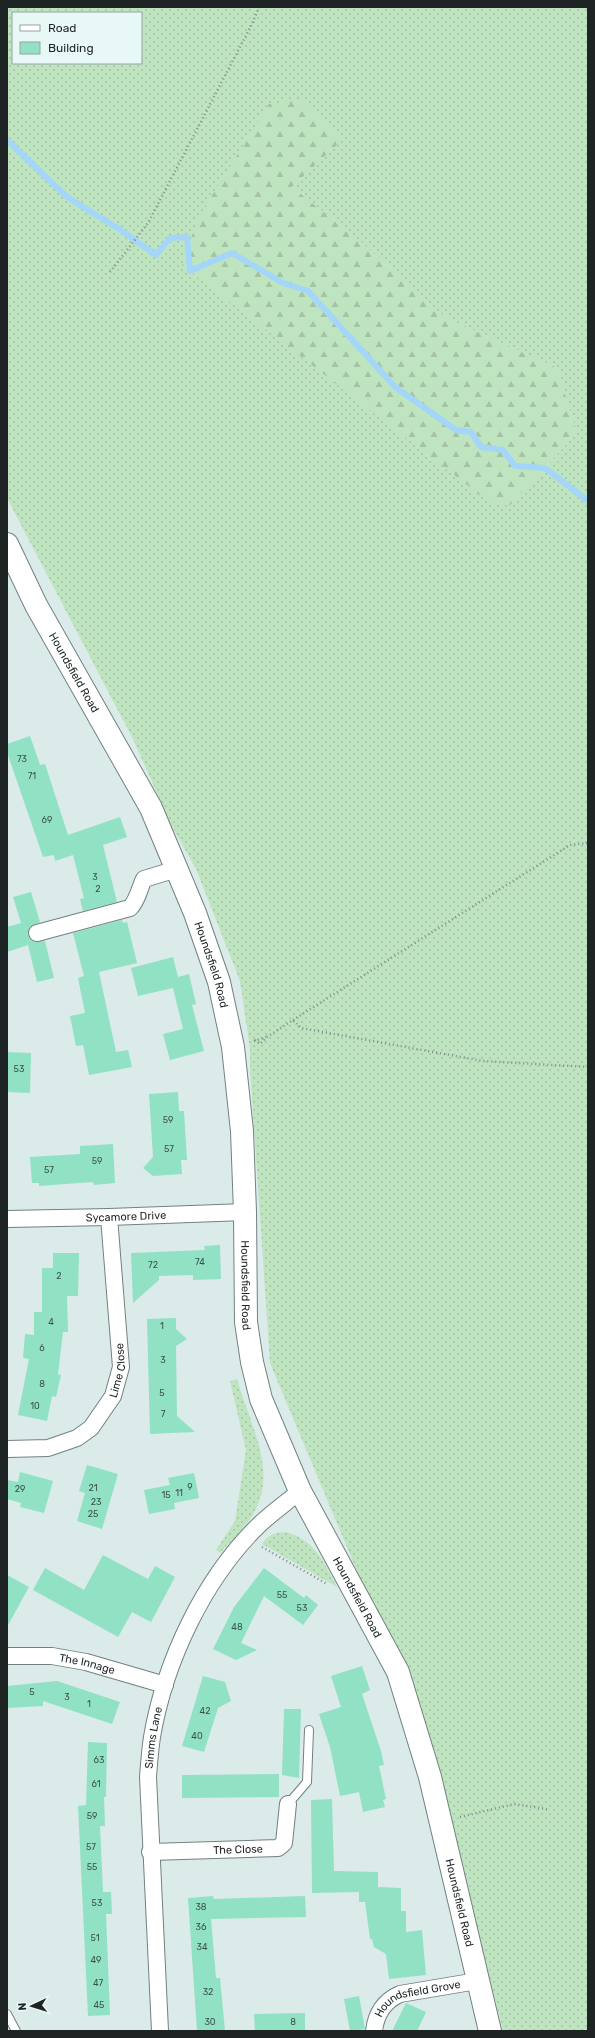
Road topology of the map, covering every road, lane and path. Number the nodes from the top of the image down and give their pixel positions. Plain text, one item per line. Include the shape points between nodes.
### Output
1 (259, 7) edge
2 (110, 272) dead end
3 (7, 544) edge
4 (588, 842) edge
5 (177, 868) junction
6 (37, 933) dead end
7 (293, 1020) junction
8 (267, 1037) junction
9 (588, 1067) edge
10 (245, 1212) junction
11 (109, 1218) junction
12 (7, 1219) edge
13 (7, 1449) edge
14 (300, 1491) junction
15 (247, 1538) junction
16 (360, 1604) junction
17 (7, 1656) edge
18 (165, 1684) junction
19 (309, 1730) dead end
20 (288, 1804) joint
21 (546, 1808) dead end
22 (441, 1822) junction
23 (150, 1852) junction
24 (476, 1981) junction
25 (7, 2014) edge
26 (16, 2031) edge
27 (160, 2031) edge
28 (374, 2031) edge
29 (490, 2031) edge

1 - 2 path via 148,223
3 - 5 street, Houndsfield Road via 36,605 151,808
4 - 7 path via 570,845
5 - 6 street via 144,879 138,890 136,902 130,908
5 - 10 street, Houndsfield Road via 219,982 233,1047 242,1131
7 - 8 path
7 - 9 path via 301,1028 483,1061
8 - 8 path via 255,1040 260,1044
10 - 11 street, Sycamore Drive
10 - 14 street, Houndsfield Road via 246,1322 252,1362 261,1399
11 - 12 street, Sycamore Drive
11 - 13 street, Lime Close via 121,1367 113,1396 91,1428 77,1438 48,1448
14 - 15 street, Simms Lane
14 - 16 street, Houndsfield Road
15 - 16 path
15 - 18 street, Simms Lane via 221,1569 191,1622 176,1652
16 - 22 street, Houndsfield Road via 398,1672
17 - 18 street, The Innage via 52,1656 86,1662
18 - 23 street, Simms Lane via 152,1737 148,1777
19 - 20 lane via 307,1782
20 - 23 street, The Close via 284,1843 278,1848
21 - 22 path via 514,1804
22 - 24 street, Houndsfield Road
23 - 27 street, Simms Lane
24 - 28 street, Houndsfield Grove via 400,1994 389,1999 375,2019
24 - 29 street, Houndsfield Road
25 - 26 lane

